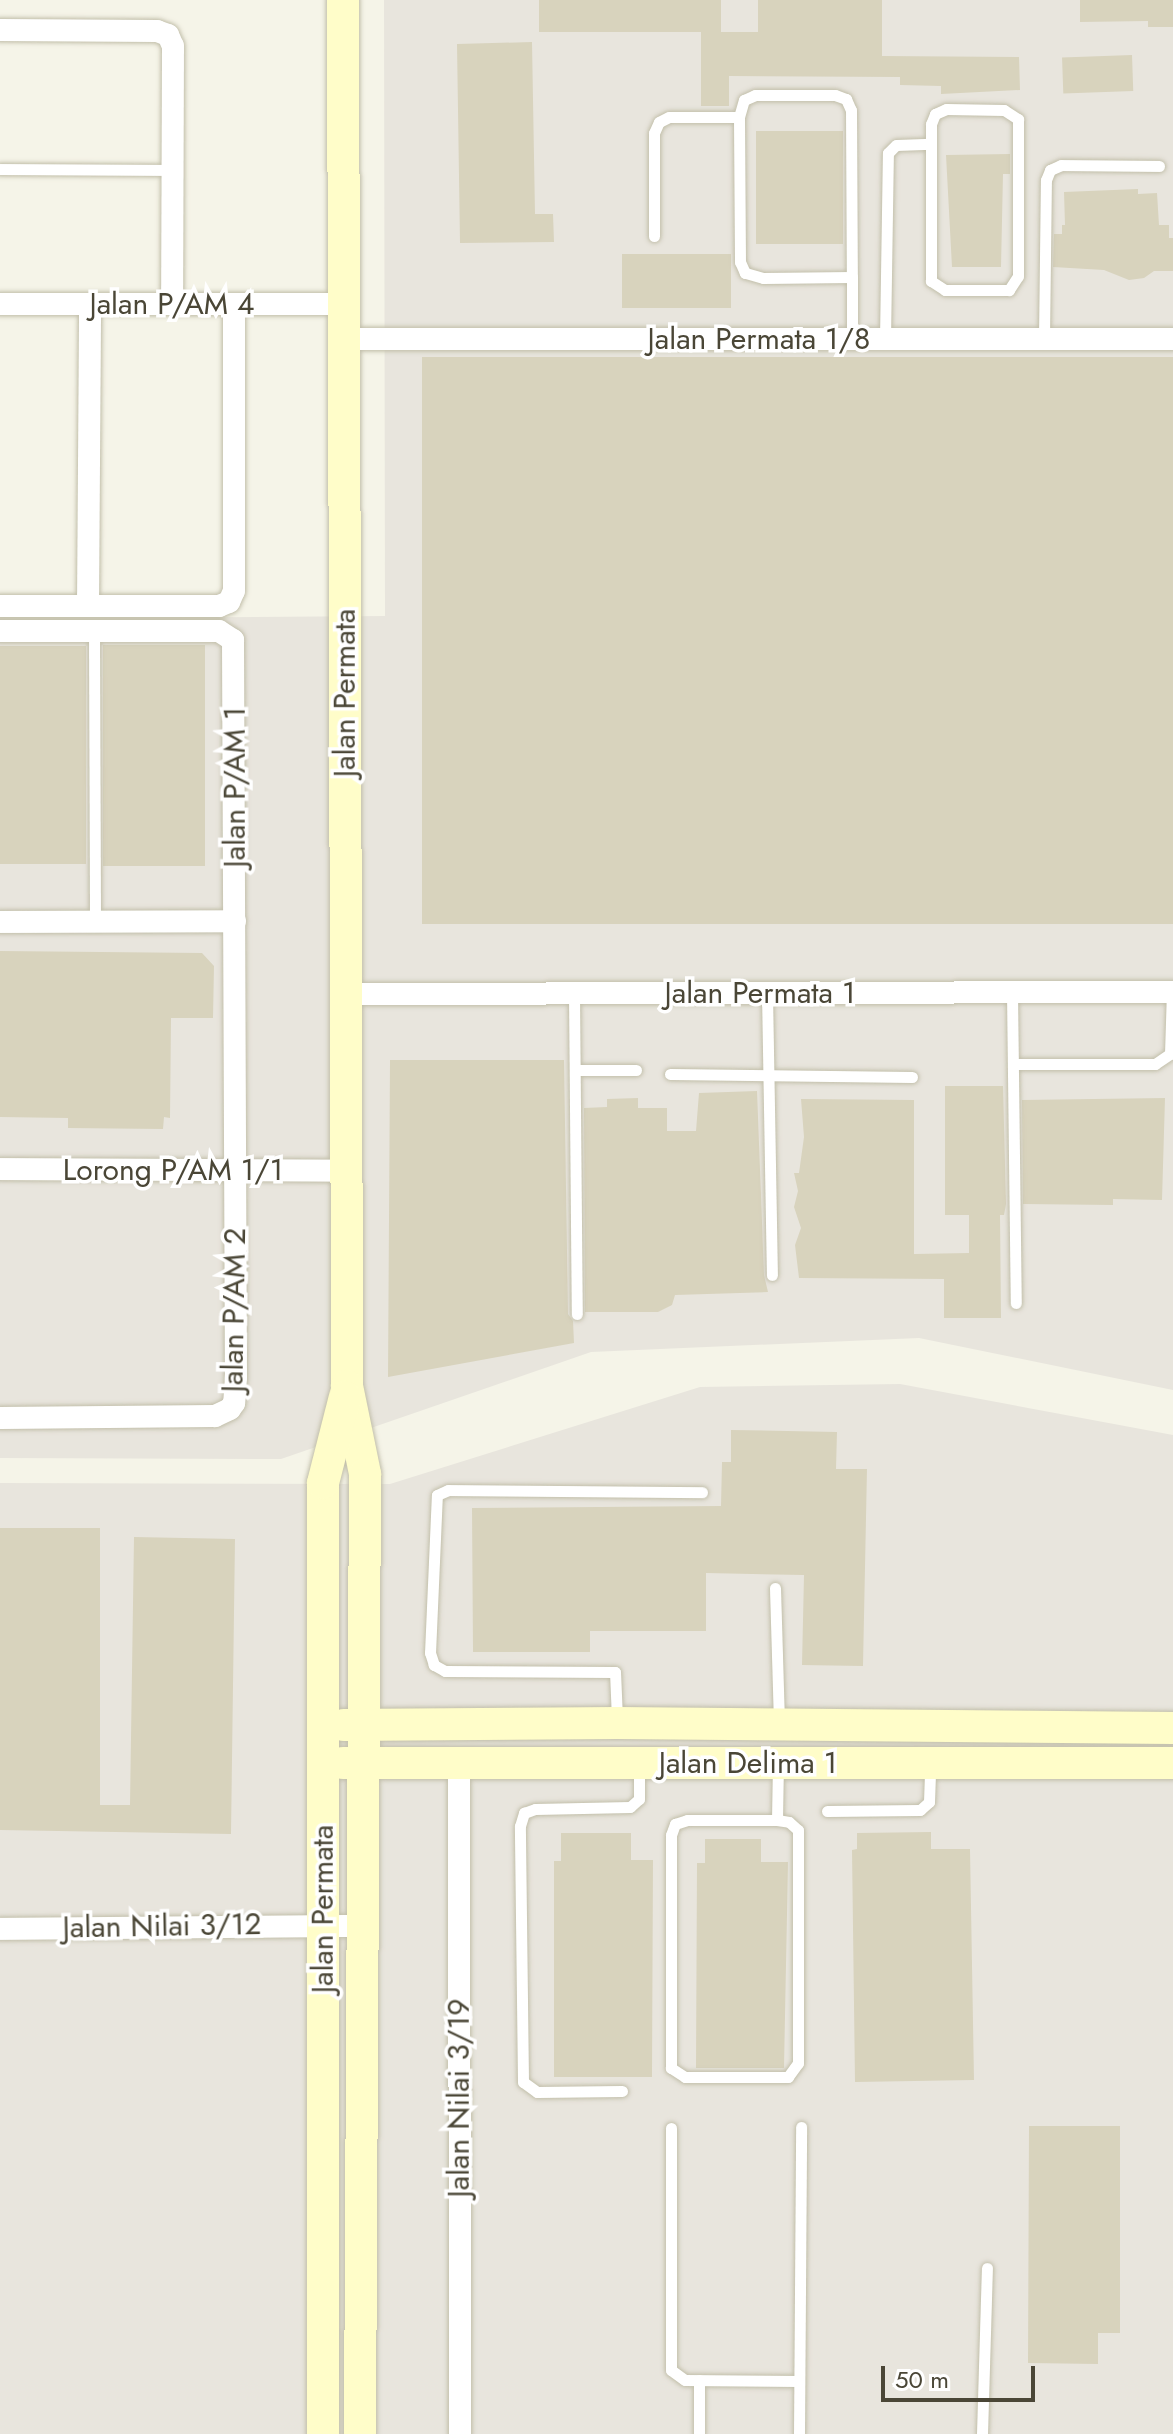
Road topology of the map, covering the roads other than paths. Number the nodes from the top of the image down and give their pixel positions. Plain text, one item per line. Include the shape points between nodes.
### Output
1 (343, 0) edge
2 (0, 30) edge
3 (739, 117) junction
4 (931, 144) junction
5 (1159, 166) dead end
6 (0, 169) edge
7 (172, 170) junction
8 (654, 236) dead end
9 (852, 277) junction
10 (0, 304) edge
11 (90, 304) junction
12 (172, 304) junction
13 (234, 304) junction
14 (344, 304) junction
15 (344, 339) junction
16 (852, 339) junction
17 (885, 339) junction
18 (1044, 339) junction
19 (1173, 339) edge
20 (0, 606) edge
21 (88, 606) junction
22 (0, 631) edge
23 (94, 631) junction
24 (235, 921) junction
25 (0, 922) edge
26 (95, 922) junction
27 (1012, 992) junction
28 (1172, 992) edge
29 (574, 993) junction
30 (767, 993) junction
31 (346, 994) junction
32 (1013, 1064) junction
33 (575, 1070) junction
34 (636, 1070) dead end
35 (670, 1074) dead end
36 (768, 1075) junction
37 (912, 1077) dead end
38 (0, 1169) edge
39 (235, 1170) junction
40 (347, 1171) junction
41 (772, 1275) dead end
42 (1016, 1303) dead end
43 (577, 1314) dead end
44 (347, 1386) junction
45 (0, 1418) edge
46 (702, 1492) dead end
47 (775, 1588) dead end
48 (617, 1723) junction
49 (362, 1725) junction
50 (325, 1726) junction
51 (779, 1727) junction
52 (1173, 1728) edge
53 (324, 1763) junction
54 (362, 1763) junction
55 (459, 1763) junction
56 (639, 1763) junction
57 (930, 1763) junction
58 (1173, 1763) edge
59 (778, 1764) junction
60 (827, 1811) dead end
61 (777, 1820) junction
62 (323, 1924) junction
63 (362, 1926) junction
64 (0, 1929) edge
65 (622, 2091) dead end
66 (801, 2127) dead end
67 (671, 2128) dead end
68 (987, 2268) dead end
69 (699, 2380) junction
70 (799, 2381) junction
71 (323, 2434) edge
72 (360, 2434) edge
73 (460, 2434) edge
74 (699, 2434) edge
75 (799, 2434) edge
76 (982, 2434) edge

1 - 14 street, Jalan Permata
2 - 7 street via 157,31 171,40
3 - 8 lane via 669,117 659,122 654,133
3 - 9 lane via 740,262 745,273 763,278
3 - 9 lane via 744,100 755,95 846,99 851,110
4 - 4 lane via 935,114 946,109 1004,110 1018,119 1018,276 1009,290 945,290 931,281
4 - 17 lane via 896,145 888,153
5 - 18 lane via 1061,165 1050,170
6 - 7 lane
7 - 12 street
9 - 16 lane
10 - 11 street, Jalan P/AM 4
11 - 12 street, Jalan P/AM 4
11 - 21 street
12 - 13 street, Jalan P/AM 4
13 - 14 street, Jalan P/AM 4
13 - 21 street via 234,583 229,602
14 - 15 street, Jalan Permata
15 - 16 street, Jalan Permata 1/8
15 - 31 street, Jalan Permata
16 - 17 street, Jalan Permata 1/8
17 - 18 street, Jalan Permata 1/8
18 - 19 street, Jalan Permata 1/8
20 - 21 street
22 - 23 street, Jalan P/AM 1
23 - 24 street, Jalan P/AM 1 via 219,631 233,640
23 - 26 lane
24 - 26 street
24 - 39 street, Jalan P/AM 1
25 - 26 street
27 - 28 street, Jalan Permata 1
27 - 30 street, Jalan Permata 1
27 - 32 lane
28 - 32 lane via 1170,1054 1155,1064
29 - 30 street, Jalan Permata 1
29 - 31 street, Jalan Permata 1
29 - 33 lane
30 - 36 lane
31 - 40 street, Jalan Permata
32 - 42 lane
33 - 34 lane
33 - 43 lane
35 - 36 lane
36 - 37 lane
36 - 41 lane
38 - 39 street, Lorong P/AM 1/1
39 - 40 street, Lorong P/AM 1/1
39 - 45 street, Jalan P/AM 2 via 236,1394 230,1409 215,1416
40 - 44 street, Jalan Permata
44 - 49 street, Jalan Permata via 365,1474
44 - 50 street, Jalan Permata via 323,1483
46 - 48 lane via 448,1490 437,1495 430,1653 434,1665 445,1671 615,1672
47 - 51 lane
48 - 49 street, Jalan Delima 1
48 - 51 street, Jalan Delima 1
49 - 50 street, Jalan Delima 1
49 - 54 street, Jalan Permata
50 - 53 street, Jalan Permata
51 - 52 street, Jalan Delima 1
53 - 54 street, Jalan Delima 1
53 - 62 street, Jalan Permata
54 - 55 street, Jalan Delima 1
54 - 63 street, Jalan Permata
55 - 56 street, Jalan Delima 1
55 - 73 street, Jalan Nilai 3/19
56 - 59 street, Jalan Delima 1
56 - 65 lane via 639,1799 630,1807 535,1809 524,1813 520,1826 523,2082 537,2092
57 - 58 street, Jalan Delima 1
57 - 59 street, Jalan Delima 1
57 - 60 lane via 929,1802 920,1810
59 - 61 lane
61 - 61 lane via 798,1830 796,2069 782,2078 679,2076 669,2062 675,1824
62 - 63 street, Jalan Nilai 3/12
62 - 64 street, Jalan Nilai 3/12
62 - 71 street, Jalan Permata
63 - 72 street, Jalan Permata
66 - 70 lane
67 - 69 lane via 669,2364 679,2378
68 - 76 lane
69 - 70 lane
69 - 74 lane
70 - 75 lane

